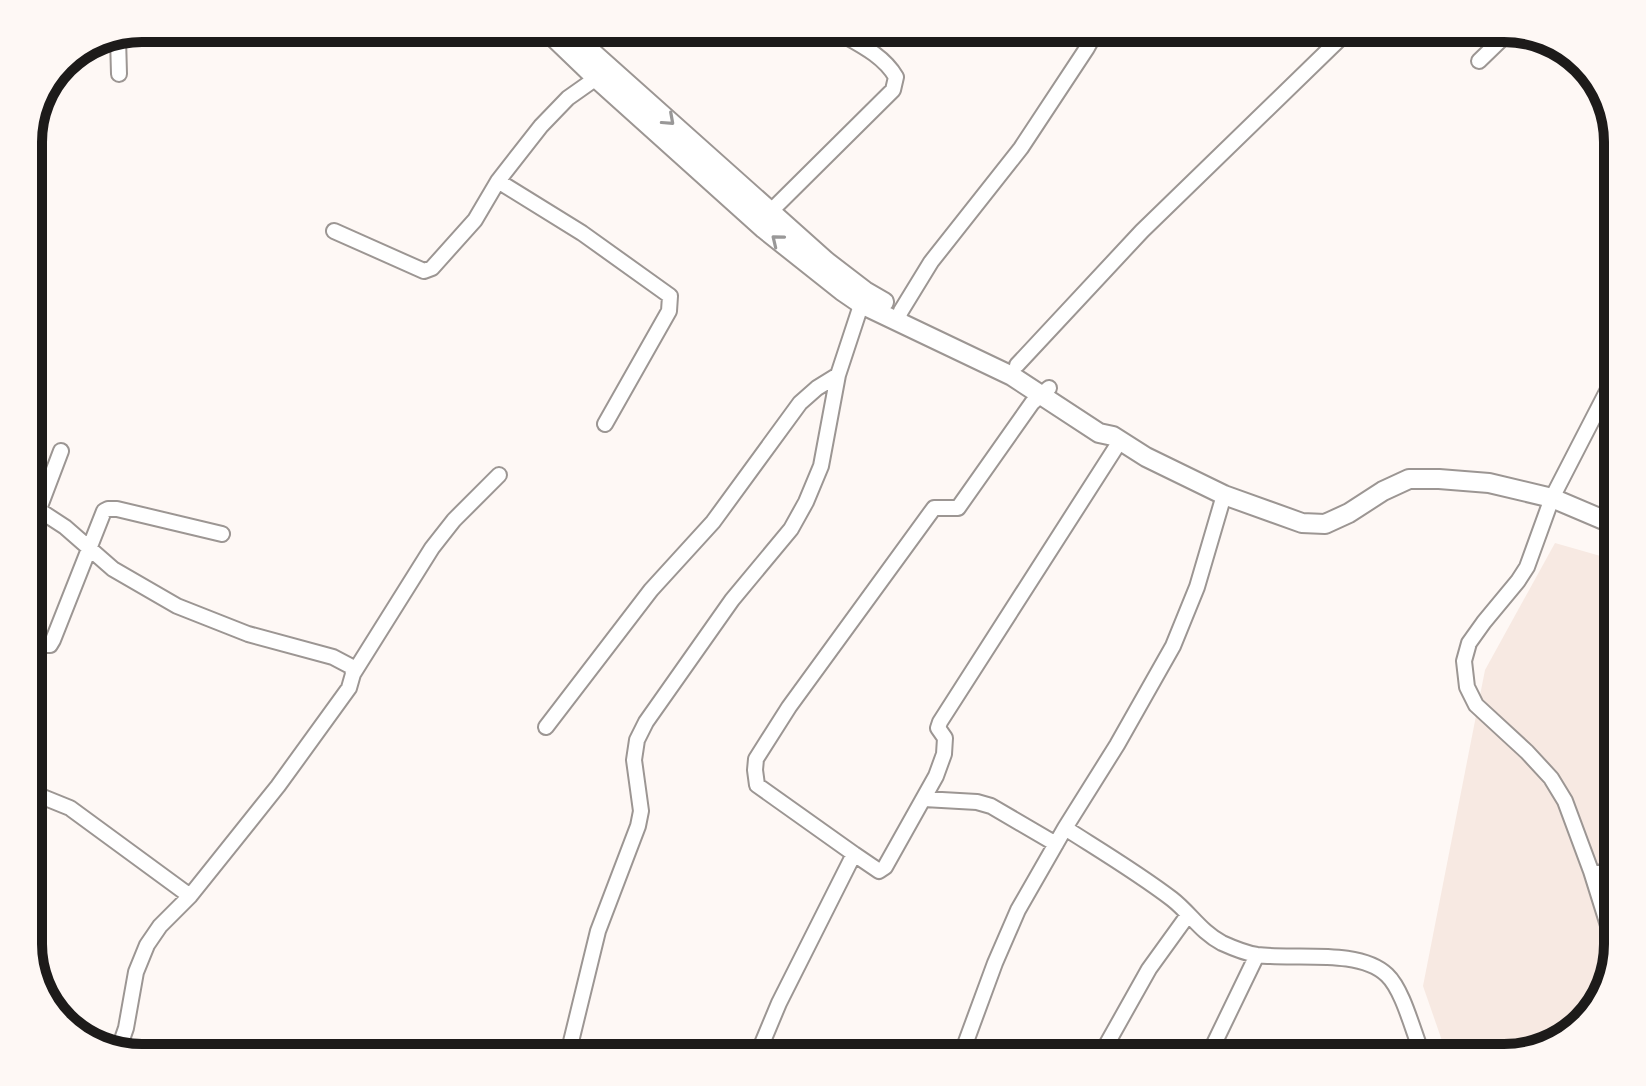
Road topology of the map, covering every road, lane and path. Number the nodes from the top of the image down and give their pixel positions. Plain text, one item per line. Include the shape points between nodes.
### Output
1 (563, 42) edge
2 (577, 42) edge
3 (855, 42) edge
4 (1090, 42) edge
5 (1337, 42) edge
6 (1499, 42) edge
7 (118, 46) edge
8 (1479, 61) dead end
9 (604, 73) junction
10 (119, 74) dead end
11 (498, 181) junction
12 (770, 212) junction
13 (334, 231) dead end
14 (863, 298) junction
15 (899, 316) junction
16 (1017, 365) junction
17 (838, 375) junction
18 (1045, 391) junction
19 (1604, 397) edge
20 (605, 424) dead end
21 (1117, 439) junction
22 (61, 451) dead end
23 (499, 475) dead end
24 (42, 490) edge
25 (1224, 495) junction
26 (1552, 498) junction
27 (42, 511) edge
28 (1604, 520) edge
29 (222, 534) dead end
30 (90, 549) junction
31 (42, 645) edge
32 (353, 674) junction
33 (546, 727) dead end
34 (42, 797) edge
35 (924, 799) junction
36 (1065, 828) junction
37 (1056, 844) junction
38 (854, 854) junction
39 (1591, 871) junction
40 (1604, 874) edge
41 (190, 896) junction
42 (1604, 913) edge
43 (1188, 915) junction
44 (1257, 955) junction
45 (121, 1042) edge
46 (570, 1044) edge
47 (762, 1044) edge
48 (965, 1044) edge
49 (1107, 1044) edge
50 (1214, 1044) edge
51 (1418, 1044) edge

1 - 9 street
2 - 9 street
3 - 12 street via 889,65 896,77 893,90
4 - 15 street via 1021,148 931,262
5 - 16 street via 1142,231
6 - 8 street
7 - 10 street
9 - 11 street via 568,98
9 -> 12 street
14 -> 9 street via 842,291 764,229
11 - 13 street via 475,220 424,271
11 - 20 street via 670,296 669,311
12 - 14 street
14 - 15 street
14 - 17 street
15 - 16 street
15 - 18 street
16 - 18 street
17 - 33 street via 800,403 713,522 651,590
17 - 46 street via 821,466 806,502 637,740 638,826 598,931
18 - 21 street via 1099,433
18 - 38 street via 958,508 934,508 756,759 757,785
19 - 26 street
21 - 25 street
21 - 35 street via 940,722 944,754
22 - 24 street
23 - 32 street via 432,548
25 - 26 street via 1302,523 1325,524 1409,479 1489,483
25 - 36 street via 1173,646
26 - 28 street
26 - 39 street via 1527,567 1469,643 1464,661 1476,705 1527,752 1565,801
27 - 30 street
29 - 30 street via 108,509
30 - 31 street via 53,640
30 - 32 street via 113,569 177,606 248,634 333,657 352,667
32 - 41 street via 349,688 278,786
34 - 41 street via 70,808
35 - 37 street via 991,806
35 - 38 street via 885,867 879,871
36 - 37 street
36 - 43 street
37 - 48 street via 1018,910
38 - 47 street
39 - 40 street
39 - 42 street
41 - 45 street via 147,945
43 - 44 street via 1222,943
43 - 49 street via 1149,969
44 - 50 street
44 - 51 street via 1367,962 1388,975

